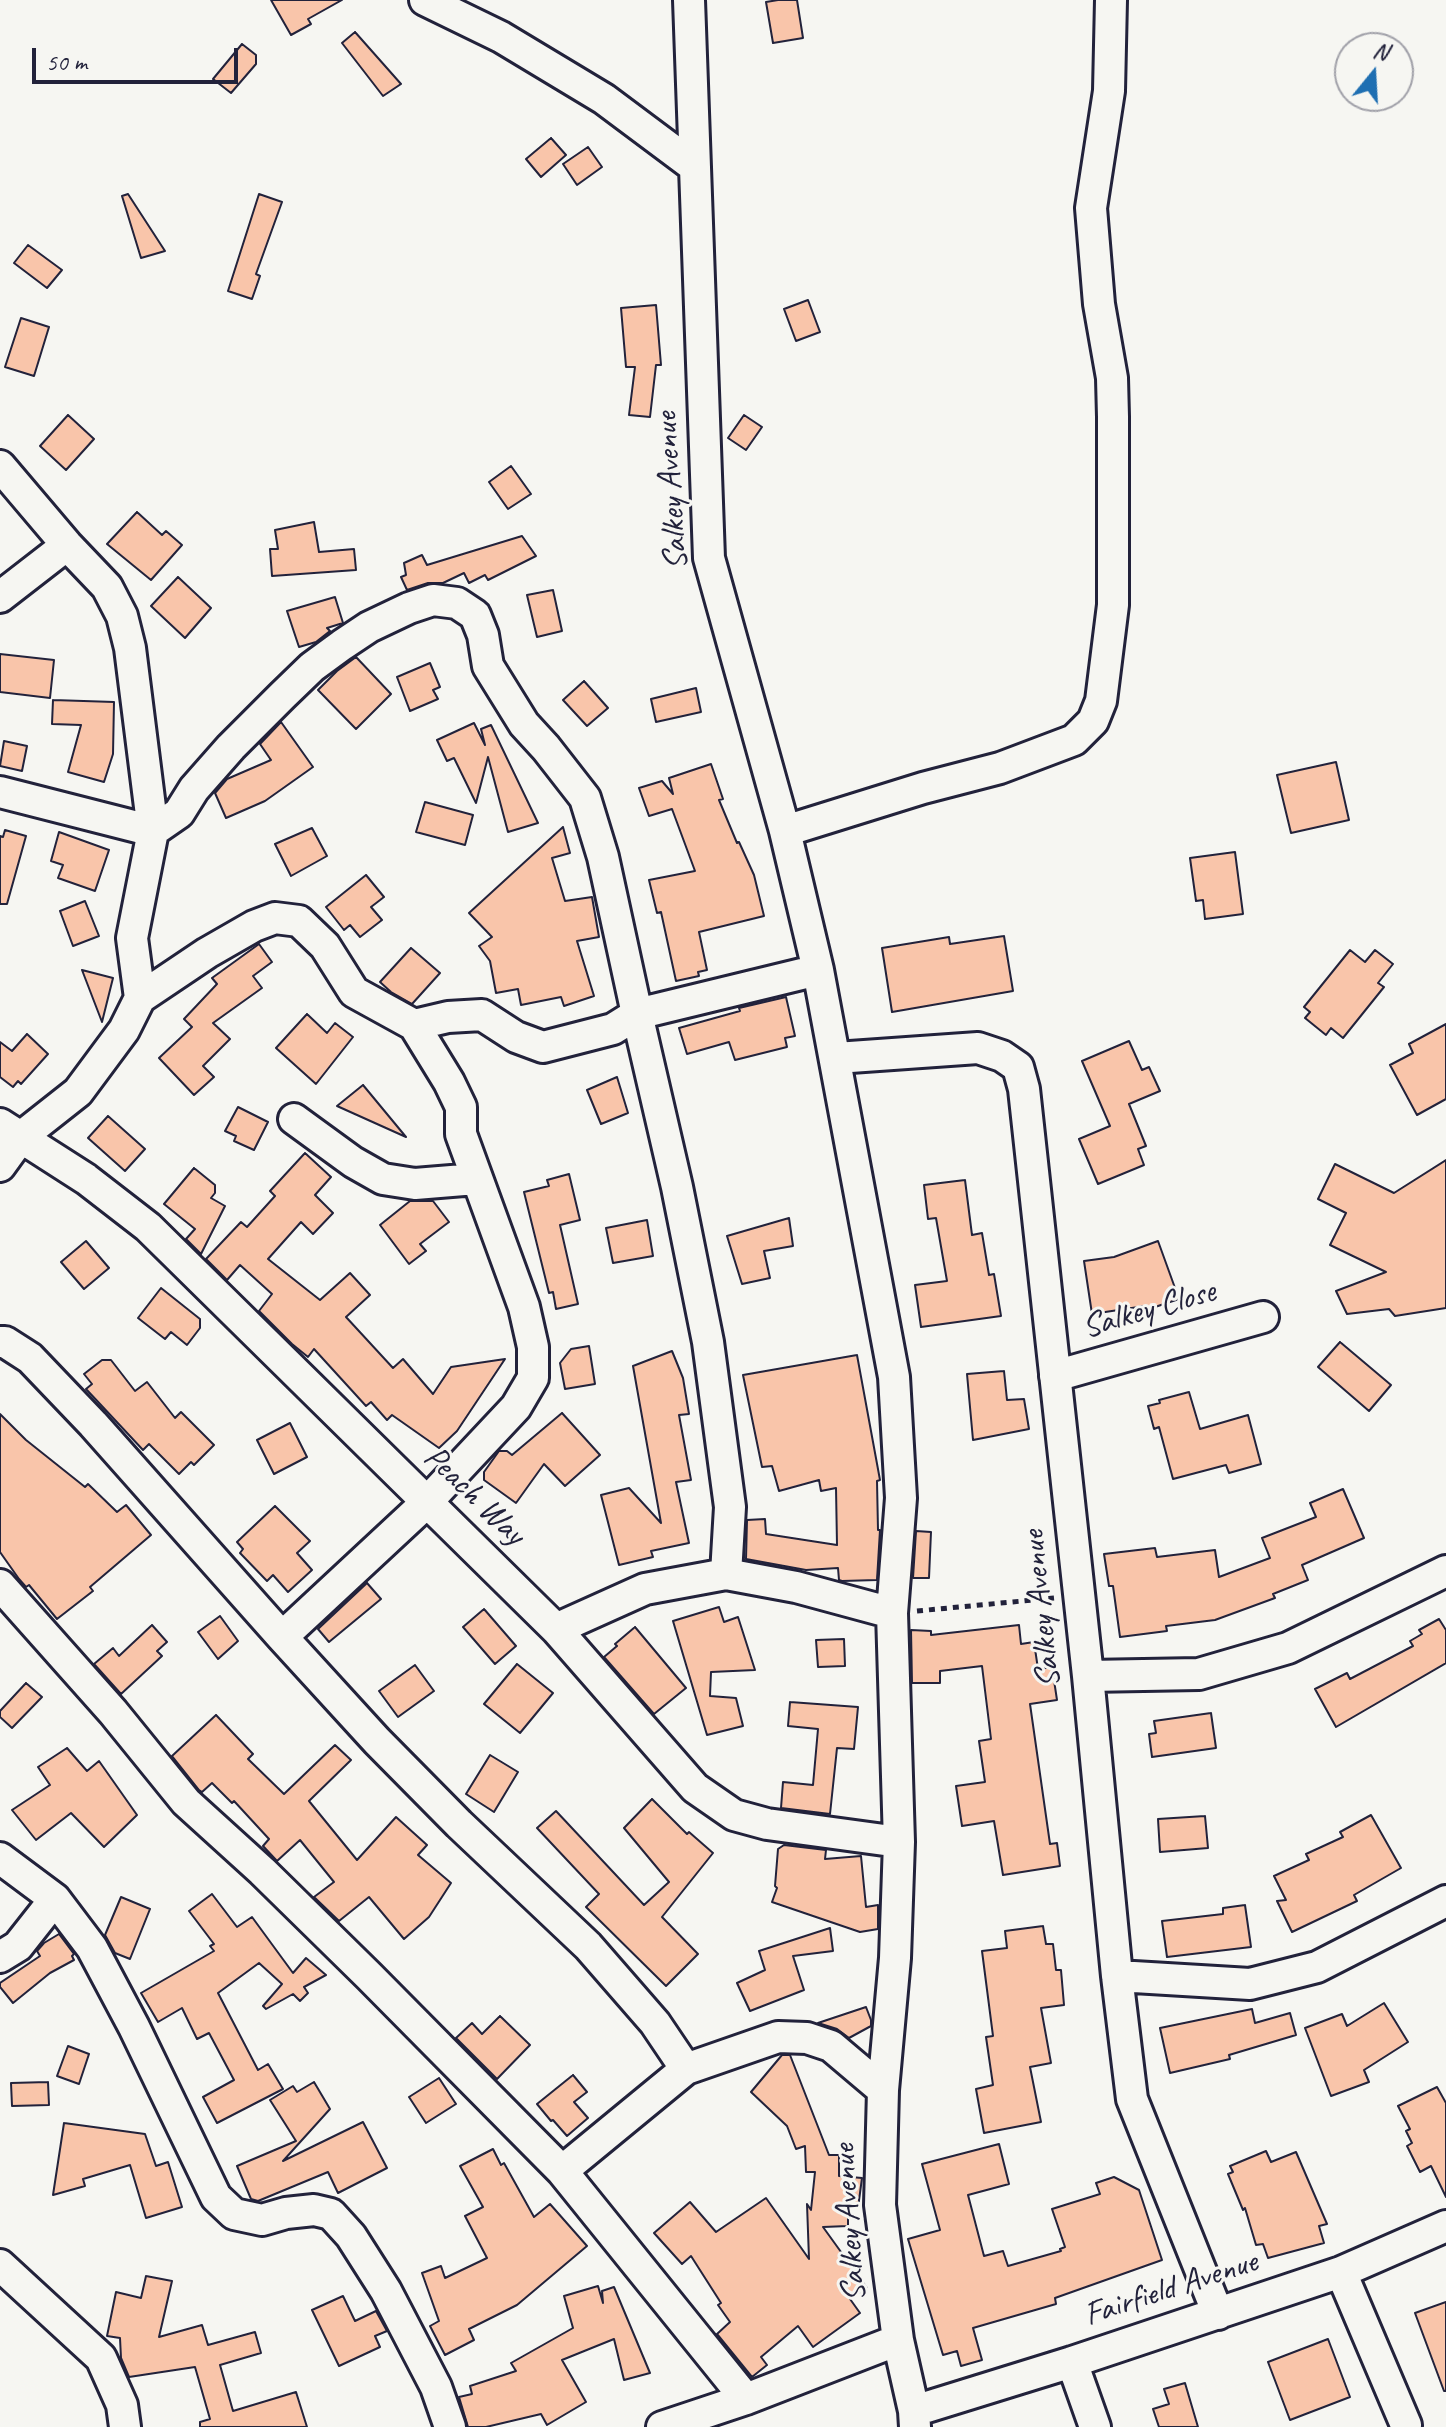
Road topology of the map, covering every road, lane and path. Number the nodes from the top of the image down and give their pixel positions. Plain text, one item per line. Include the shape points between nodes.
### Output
1 (425, 0) edge
2 (689, 0) edge
3 (1111, 0) edge
4 (695, 167) junction
5 (0, 466) edge
6 (67, 545) junction
7 (0, 597) edge
8 (0, 792) edge
9 (153, 831) junction
10 (785, 831) junction
11 (818, 970) junction
12 (140, 998) junction
13 (637, 1014) junction
14 (414, 1025) junction
15 (836, 1058) junction
16 (294, 1119) dead end
17 (10, 1131) edge
18 (0, 1166) edge
19 (476, 1179) junction
20 (1263, 1317) dead end
21 (0, 1342) edge
22 (1055, 1376) junction
23 (426, 1503) junction
24 (1446, 1571) edge
25 (726, 1574) junction
26 (0, 1585) edge
27 (1079, 1595) junction
28 (892, 1613) junction
29 (556, 1629) junction
30 (282, 1637) junction
31 (1088, 1676) junction
32 (899, 1842) junction
33 (0, 1858) edge
34 (55, 1899) junction
35 (1446, 1901) edge
36 (0, 1957) edge
37 (1117, 1976) junction
38 (686, 2069) junction
39 (883, 2090) junction
40 (562, 2171) junction
41 (1446, 2226) edge
42 (0, 2265) edge
43 (1341, 2272) junction
44 (1218, 2314) junction
45 (898, 2340) junction
46 (1072, 2362) junction
47 (746, 2399) junction
48 (915, 2419) edge
49 (1406, 2425) edge
50 (125, 2427) edge
51 (450, 2427) edge
52 (662, 2427) edge
53 (1095, 2427) edge

1 - 4 street via 501,37 604,99
2 - 4 street, Salkey Avenue
3 - 10 street via 1109,91 1091,208 1113,417 1113,605 1101,701 1093,721 1074,740 1000,768
4 - 10 street, Salkey Avenue via 709,558
5 - 6 street
6 - 7 street
6 - 9 street via 107,587 122,616
8 - 9 street
9 - 12 street via 132,938
9 - 13 street via 179,813 222,757 312,667 369,627 409,608 433,600 457,603 475,615 488,666 524,724 585,798
10 - 11 street, Salkey Avenue
11 - 13 street
11 - 15 street, Salkey Avenue
12 - 14 street via 207,953 275,918 299,921 325,946 354,992
12 - 17 street via 124,1030 78,1092
13 - 14 street via 613,1029 543,1047 482,1015
13 - 25 street via 708,1342 730,1507
14 - 19 street via 461,1107 461,1134
15 - 22 street, Salkey Avenue via 978,1048 1018,1067
15 - 28 street, Salkey Avenue via 894,1377 901,1498
16 - 19 street via 383,1179 415,1184
17 - 18 street
17 - 23 street, Peach Way via 148,1227
19 - 23 street via 524,1307 533,1378 516,1407
20 - 22 street, Salkey Close
21 - 30 street via 30,1358
22 - 27 street, Salkey Avenue
23 - 29 street, Peach Way
23 - 30 street
24 - 31 street via 1288,1648 1199,1674
25 - 28 street
25 - 29 street via 645,1589
26 - 40 street via 186,1802 348,1955
27 - 28 path
27 - 31 street, Salkey Avenue
28 - 32 street, Salkey Avenue
29 - 32 street, Peach Way via 695,1788 734,1815
30 - 38 street via 459,1824 588,1946 655,2023
31 - 37 street, Salkey Avenue
32 - 39 street, Salkey Avenue
33 - 34 street
34 - 36 street via 18,1946
34 - 51 street via 92,1948 216,2197 234,2214 262,2220 314,2210 331,2214 386,2291 436,2387
35 - 37 street via 1317,1967 1250,1984
37 - 44 street, Salkey Avenue via 1132,2099
38 - 39 street via 778,2037 807,2038 831,2046
38 - 40 street
39 - 45 street, Salkey Avenue via 880,2205
40 - 47 street
41 - 43 street, Fairfield Avenue
42 - 50 street via 101,2358 122,2405
43 - 44 street, Fairfield Avenue
43 - 49 street
44 - 46 street, Fairfield Avenue
45 - 47 street
45 - 48 street, Salkey Avenue
46 - 48 street, Fairfield Avenue
46 - 53 street
47 - 52 street

